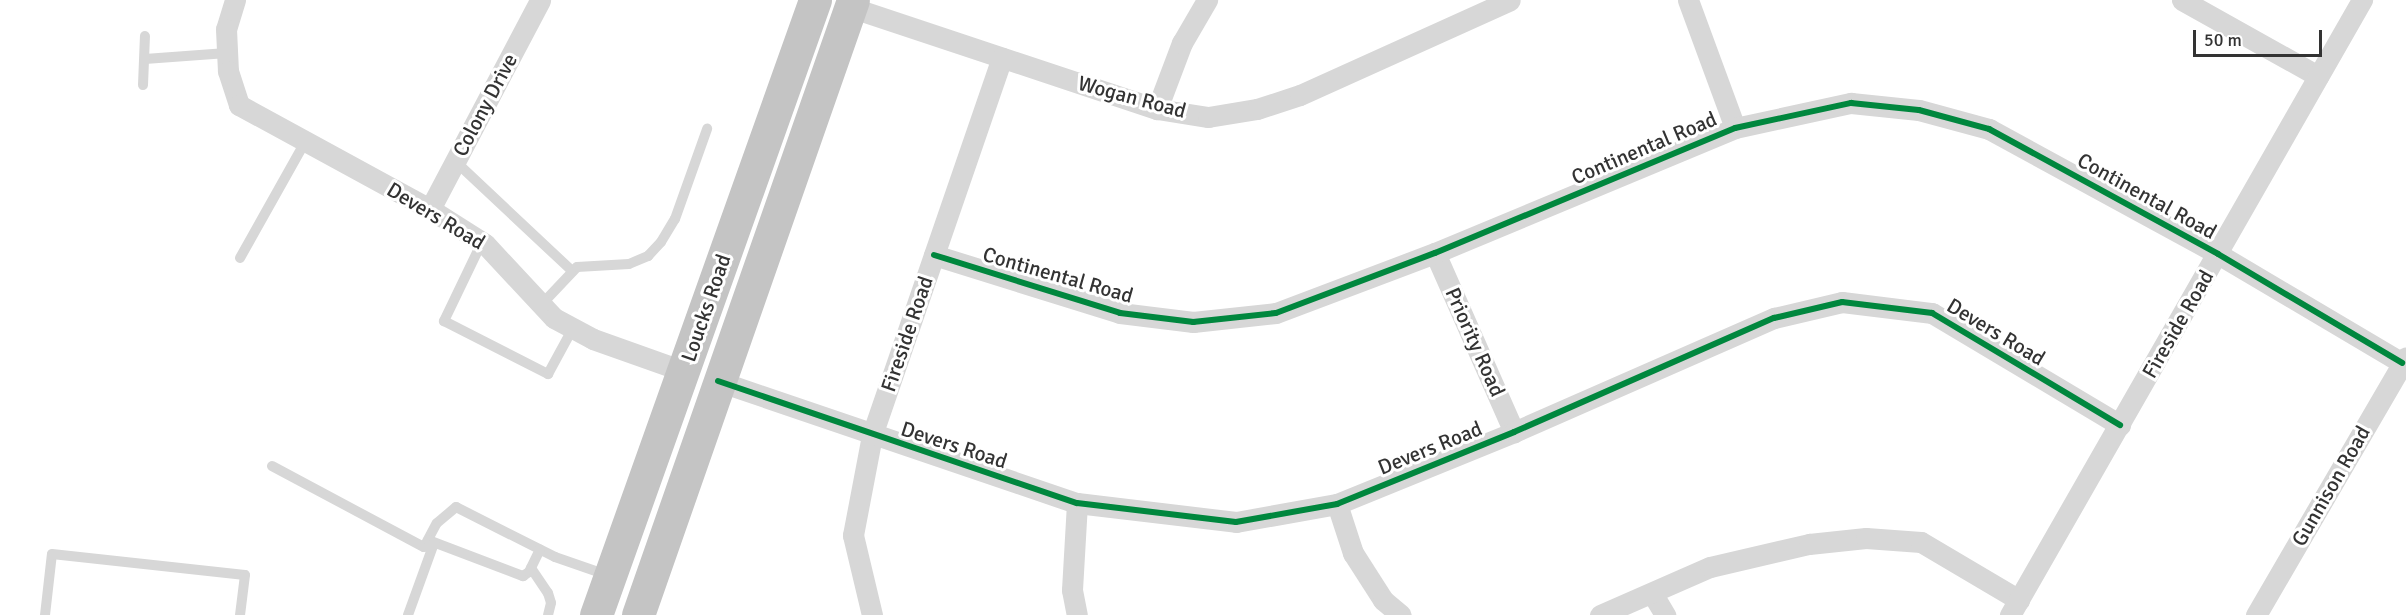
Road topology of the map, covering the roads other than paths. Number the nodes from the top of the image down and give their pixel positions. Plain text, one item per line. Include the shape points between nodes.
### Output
1 (236, 0) edge
2 (540, 0) edge
3 (814, 0) edge
4 (1207, 0) edge
5 (1510, 0) edge
6 (1688, 0) edge
7 (2182, 0) edge
8 (2362, 0) edge
9 (851, 3) edge
10 (145, 36) dead end
11 (227, 53) junction
12 (1002, 58) junction
13 (145, 59) junction
14 (2318, 76) junction
15 (143, 85) dead end
16 (1157, 109) junction
17 (1735, 128) junction
18 (707, 129) dead end
19 (306, 142) junction
20 (454, 161) junction
21 (430, 209) junction
22 (482, 242) junction
23 (1436, 253) junction
24 (2218, 254) junction
25 (934, 255) junction
26 (240, 258) dead end
27 (572, 271) junction
28 (542, 304) junction
29 (573, 328) junction
30 (2404, 360) edge
31 (683, 371) junction
32 (718, 381) junction
33 (2120, 425) junction
34 (1514, 432) junction
35 (872, 435) junction
36 (272, 466) dead end
37 (1077, 503) junction
38 (1337, 504) junction
39 (431, 542) junction
40 (540, 549) junction
41 (531, 568) junction
42 (610, 576) junction
43 (1652, 593) junction
44 (2014, 608) edge
45 (45, 615) edge
46 (241, 615) edge
47 (408, 615) edge
48 (548, 615) edge
49 (596, 615) edge
50 (638, 615) edge
51 (872, 615) edge
52 (1077, 615) edge
53 (1401, 615) edge
54 (1600, 615) edge
55 (1665, 615) edge
56 (2256, 615) edge

1 - 11 street via 226,29
2 - 20 street, Colony Drive
3 - 31 highway, Loucks Road
4 - 16 street via 1182,43
5 - 16 street, Wogan Road via 1300,95 1257,109 1208,117
6 - 17 street
7 - 14 street
8 - 14 street, Fireside Road
9 - 12 street, Wogan Road
9 - 32 highway, Loucks Road
10 - 13 lane
11 - 13 lane
11 - 19 street, Devers Road via 228,71 239,105
12 - 16 street, Wogan Road
12 - 25 street, Fireside Road
13 - 15 lane
14 - 24 street, Fireside Road
17 - 23 street, Continental Road
17 - 24 street, Continental Road via 1851,103 1919,110 1979,126
18 - 27 lane via 675,219 662,242 648,256 629,264 578,267
19 - 21 street, Devers Road
19 - 26 lane
20 - 21 street, Colony Drive
20 - 27 lane
21 - 22 street, Devers Road
22 - 28 street, Devers Road
22 - 29 lane via 444,321 548,375
23 - 25 street, Continental Road via 1276,313 1193,321 1120,314
23 - 34 street, Priority Road
24 - 30 street, Continental Road
24 - 33 street, Fireside Road
25 - 35 street, Fireside Road
27 - 28 lane
28 - 29 street, Devers Road via 554,318
29 - 31 street, Devers Road
30 - 56 street, Gunnison Road
31 - 42 highway, Loucks Road
32 - 35 street, Devers Road
32 - 50 highway, Loucks Road
33 - 34 street, Devers Road via 1932,312 1842,302 1774,318
33 - 44 street, Fireside Road
34 - 38 street, Devers Road
35 - 37 street, Devers Road
35 - 51 street, Fireside Road via 853,536
36 - 39 lane via 424,547
37 - 38 street, Devers Road via 1236,522
37 - 52 street via 1072,590
38 - 53 street via 1353,553 1383,600
39 - 40 lane via 437,524 456,507
39 - 41 lane via 523,576
39 - 47 lane
40 - 41 lane
40 - 42 lane
41 - 48 lane via 548,593
42 - 49 highway, Loucks Road
43 - 44 street via 1710,567 1809,543 1866,538 1921,542
43 - 54 street
43 - 55 street
45 - 46 lane via 52,554 245,575

